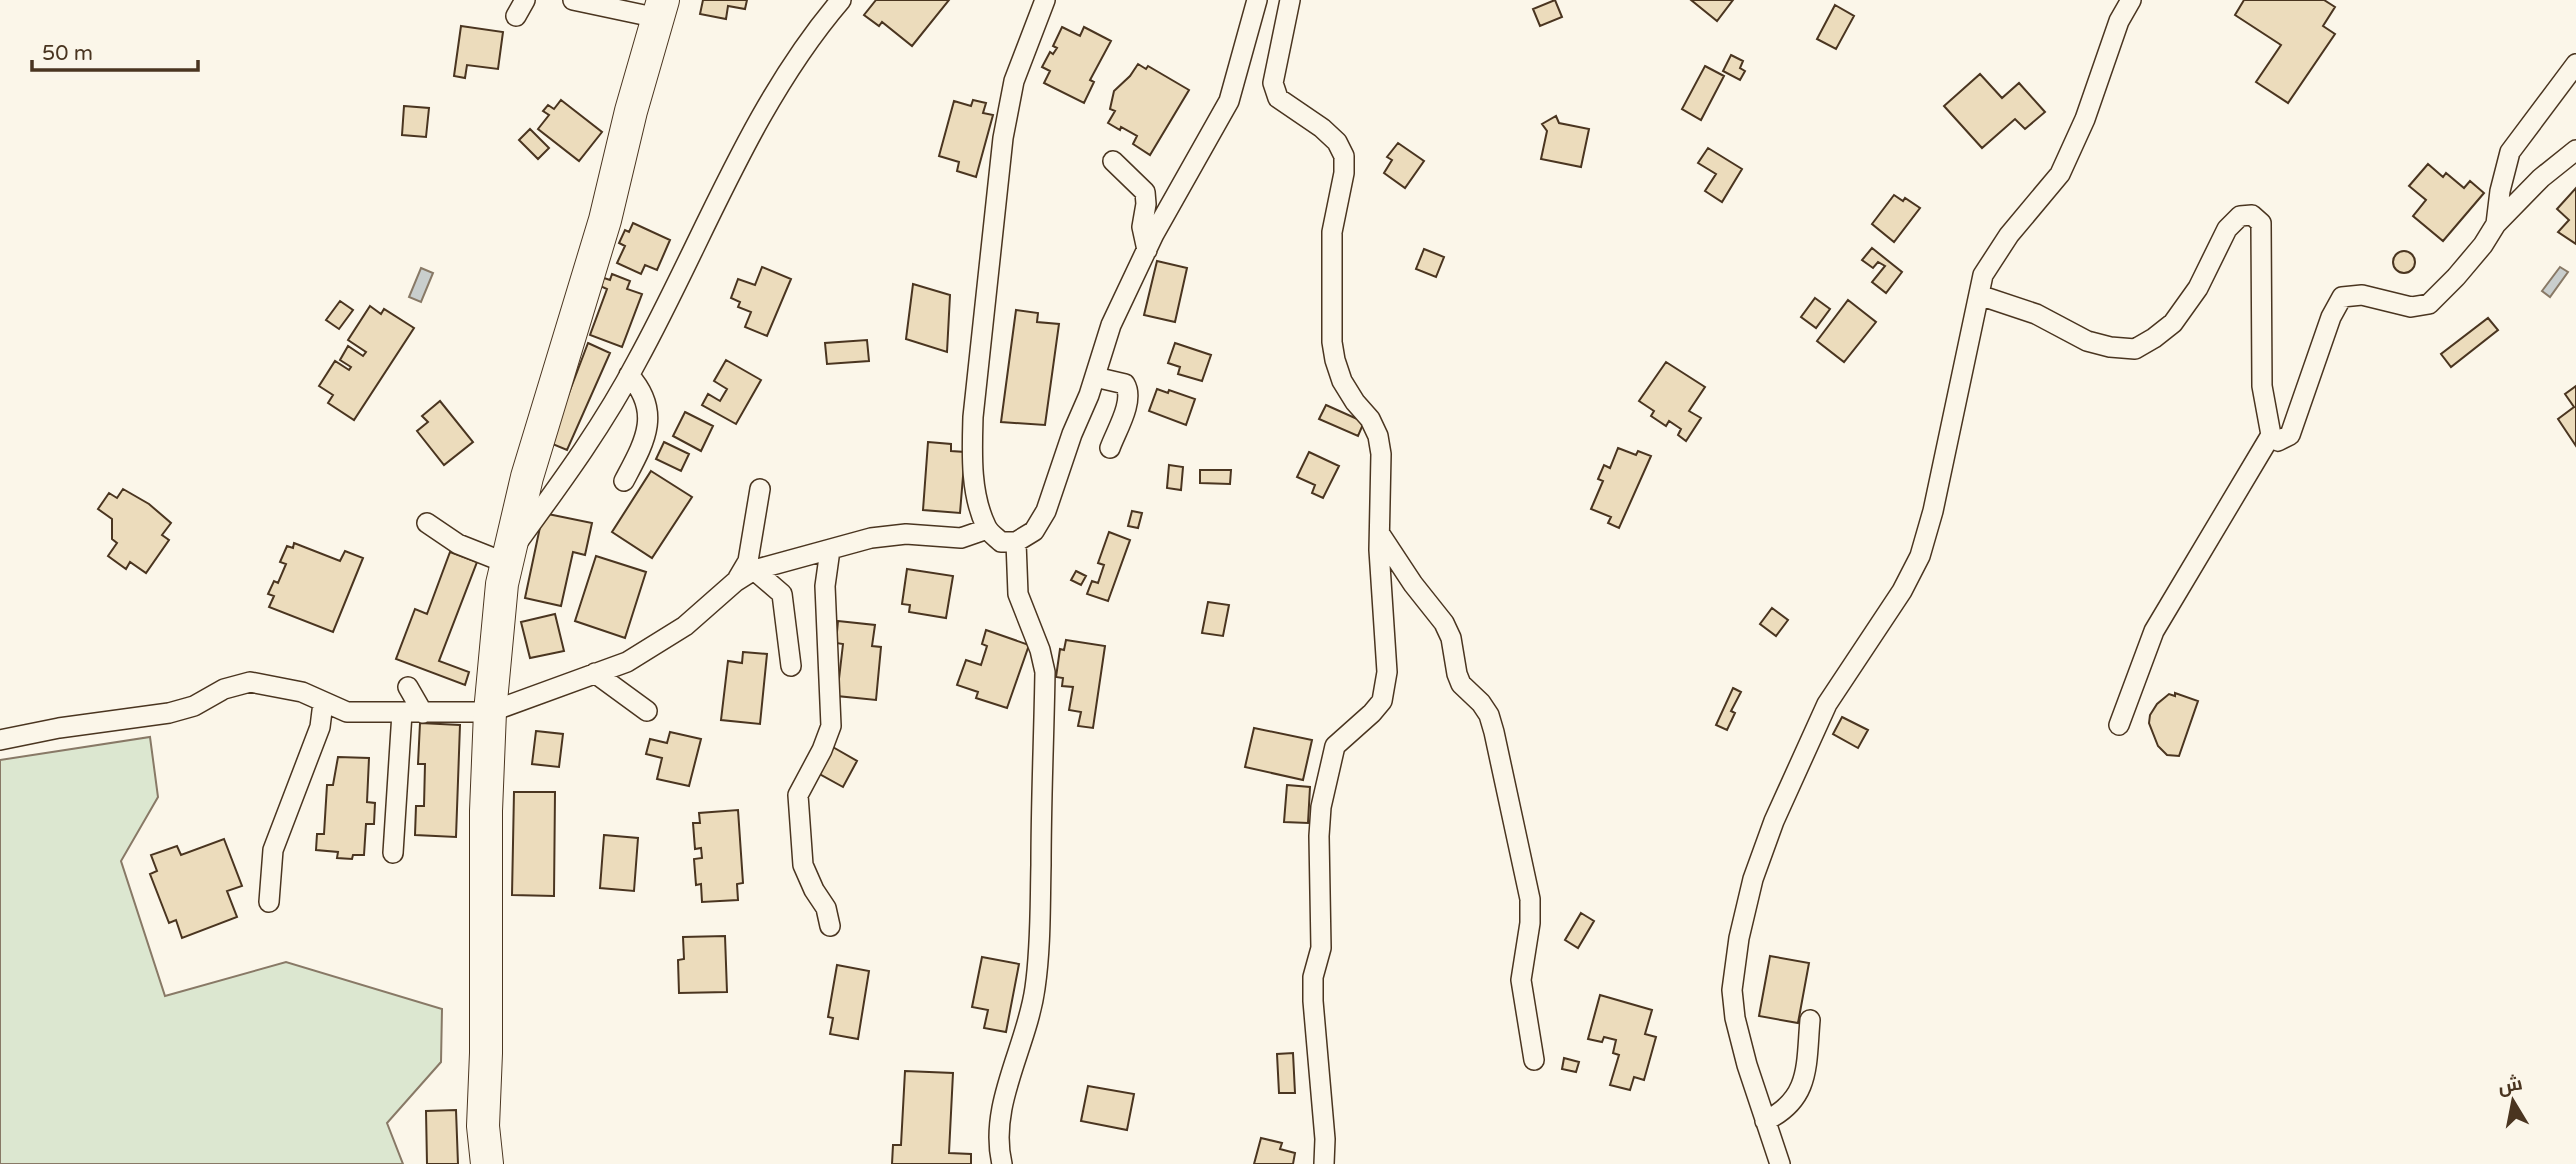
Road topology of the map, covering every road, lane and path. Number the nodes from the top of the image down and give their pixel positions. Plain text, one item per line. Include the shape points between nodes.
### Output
1 (572, 0) edge
2 (841, 0) edge
3 (1045, 0) edge
4 (1257, 0) edge
5 (1290, 0) edge
6 (2131, 0) edge
7 (660, 9) edge
8 (2576, 64) edge
9 (2576, 150) edge
10 (1113, 161) dead end
11 (2496, 224) junction
12 (1147, 250) junction
13 (1979, 295) junction
14 (629, 375) junction
15 (1095, 377) junction
16 (2271, 435) junction
17 (1110, 448) dead end
18 (624, 481) dead end
19 (760, 489) dead end
20 (427, 523) dead end
21 (986, 529) junction
22 (1380, 533) junction
23 (1016, 542) junction
24 (830, 550) junction
25 (507, 559) junction
26 (754, 570) junction
27 (735, 582) junction
28 (792, 666) dead end
29 (595, 673) junction
30 (408, 687) dead end
31 (323, 703) junction
32 (648, 710) dead end
33 (490, 712) junction
34 (402, 713) junction
35 (423, 713) junction
36 (2119, 725) dead end
37 (0, 740) edge
38 (393, 853) dead end
39 (269, 902) dead end
40 (830, 926) dead end
41 (1810, 1020) dead end
42 (1534, 1060) dead end
43 (1765, 1121) junction
44 (487, 1164) edge
45 (1002, 1164) edge
46 (1324, 1164) edge
47 (1780, 1164) edge

1 - 7 street
2 - 14 street via 815,31 751,137
3 - 21 street via 1014,81 994,208 973,416 972,458
4 - 12 street via 1229,101
5 - 22 street via 1273,83 1278,98 1322,128 1345,156 1332,232 1332,342 1342,381 1378,436
6 - 13 street via 2060,174 1990,262
7 - 25 main road via 605,220 527,477
8 - 11 street via 2510,152
9 - 11 street
10 - 12 street via 1144,192 1142,228
11 - 16 street via 2429,304 2411,307 2362,296 2342,297 2290,435 2278,441
12 - 15 street via 1111,325
13 - 16 street via 2036,314 2087,341 2135,349 2173,323 2198,288 2228,229 2240,216 2252,215 2261,223 2262,386
13 - 43 street via 1920,556 1902,592 1822,714 1774,821 1744,910 1732,990 1747,1065
14 - 18 street via 638,385 648,428
14 - 25 street via 583,452
15 - 17 street via 1125,384 1128,390
15 - 23 street via 1046,511 1034,531
16 - 36 street via 2154,631
19 - 27 street via 748,561
20 - 25 street via 458,544
21 - 23 street via 1001,542
21 - 24 street via 961,538 889,536
22 - 42 street via 1444,623 1461,684 1481,703 1494,732 1530,898 1521,980
22 - 46 street via 1382,701 1335,746 1321,807 1321,948 1312,1001
23 - 45 street via 1018,594 1045,672 1041,886 1035,988 1026,1035 998,1124
24 - 26 street
24 - 40 street via 825,586 831,726 798,795 803,865 826,908
25 - 33 main road
26 - 27 street
26 - 28 street via 782,594
27 - 29 street via 685,626 627,662
29 - 32 street
29 - 33 street
30 - 35 street
31 - 34 street via 346,712
31 - 37 street via 302,691 250,682 169,713
31 - 39 street via 320,727 273,850
33 - 35 street
33 - 44 main road via 483,1126
34 - 35 street
34 - 38 street
41 - 43 street via 1803,1083 1797,1097 1784,1113
43 - 47 street

